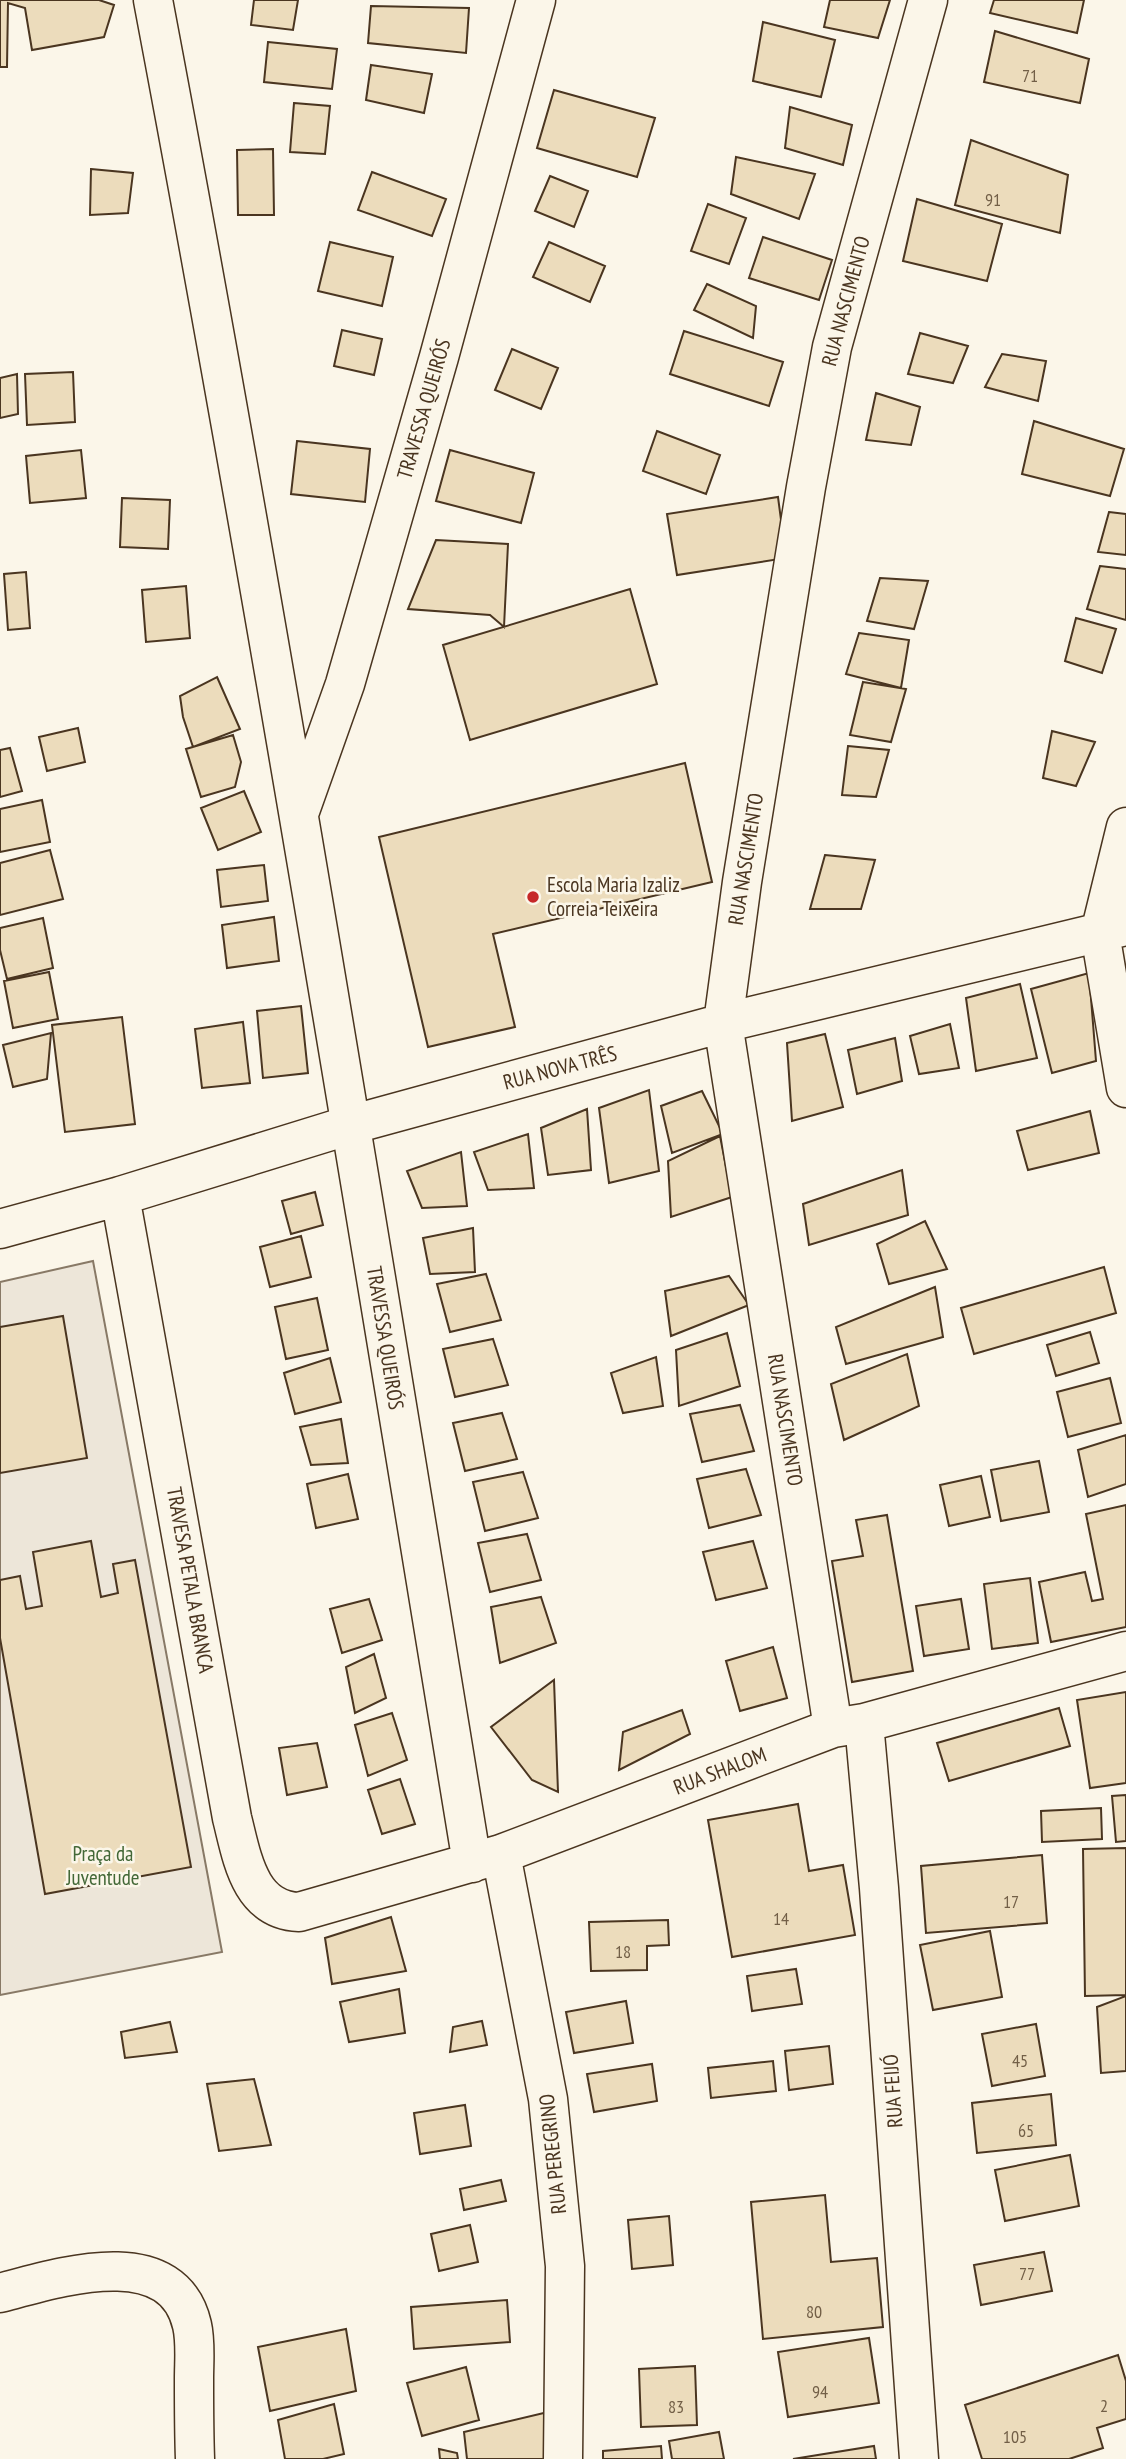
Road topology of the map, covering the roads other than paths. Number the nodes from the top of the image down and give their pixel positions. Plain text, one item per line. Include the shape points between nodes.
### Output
1 (153, 0) edge
2 (536, 0) edge
3 (928, 0) edge
4 (299, 813) junction
5 (1126, 827) edge
6 (1113, 929) edge
7 (723, 1023) junction
8 (1126, 1088) edge
9 (350, 1125) junction
10 (120, 1196) junction
11 (0, 1229) edge
12 (1126, 1651) edge
13 (848, 1726) junction
14 (487, 1858) junction
15 (319, 1905) joint
16 (0, 2293) edge
17 (195, 2459) edge
18 (563, 2459) edge
19 (919, 2459) edge

1 - 4 street, TRAVESSA QUEIRÓS
2 - 4 street, TRAVESSA QUEIRÓS via 353,658
3 - 7 street, RUA NASCIMENTO via 832,347 741,882
4 - 9 street, TRAVESSA QUEIRÓS
5 - 6 street
6 - 7 street, RUA NOVA TRÊS
6 - 8 street
7 - 9 street, RUA NOVA TRÊS
7 - 13 street, RUA NASCIMENTO
9 - 10 street, RUA NOVA TRÊS
9 - 14 street, TRAVESSA QUEIRÓS
10 - 11 street, RUA NOVA TRÊS
10 - 15 street, TRAVESA PETALA BRANCA via 243,1864 255,1889 271,1904 299,1912
12 - 13 street, RUA SHALOM
13 - 14 street, RUA SHALOM
13 - 19 street, RUA FEIJÓ via 879,1888
14 - 15 street, RUA SHALOM
14 - 18 street, RUA PEREGRINO via 548,2099 565,2266
16 - 17 street via 71,2275 134,2271 159,2280 180,2298 192,2324

